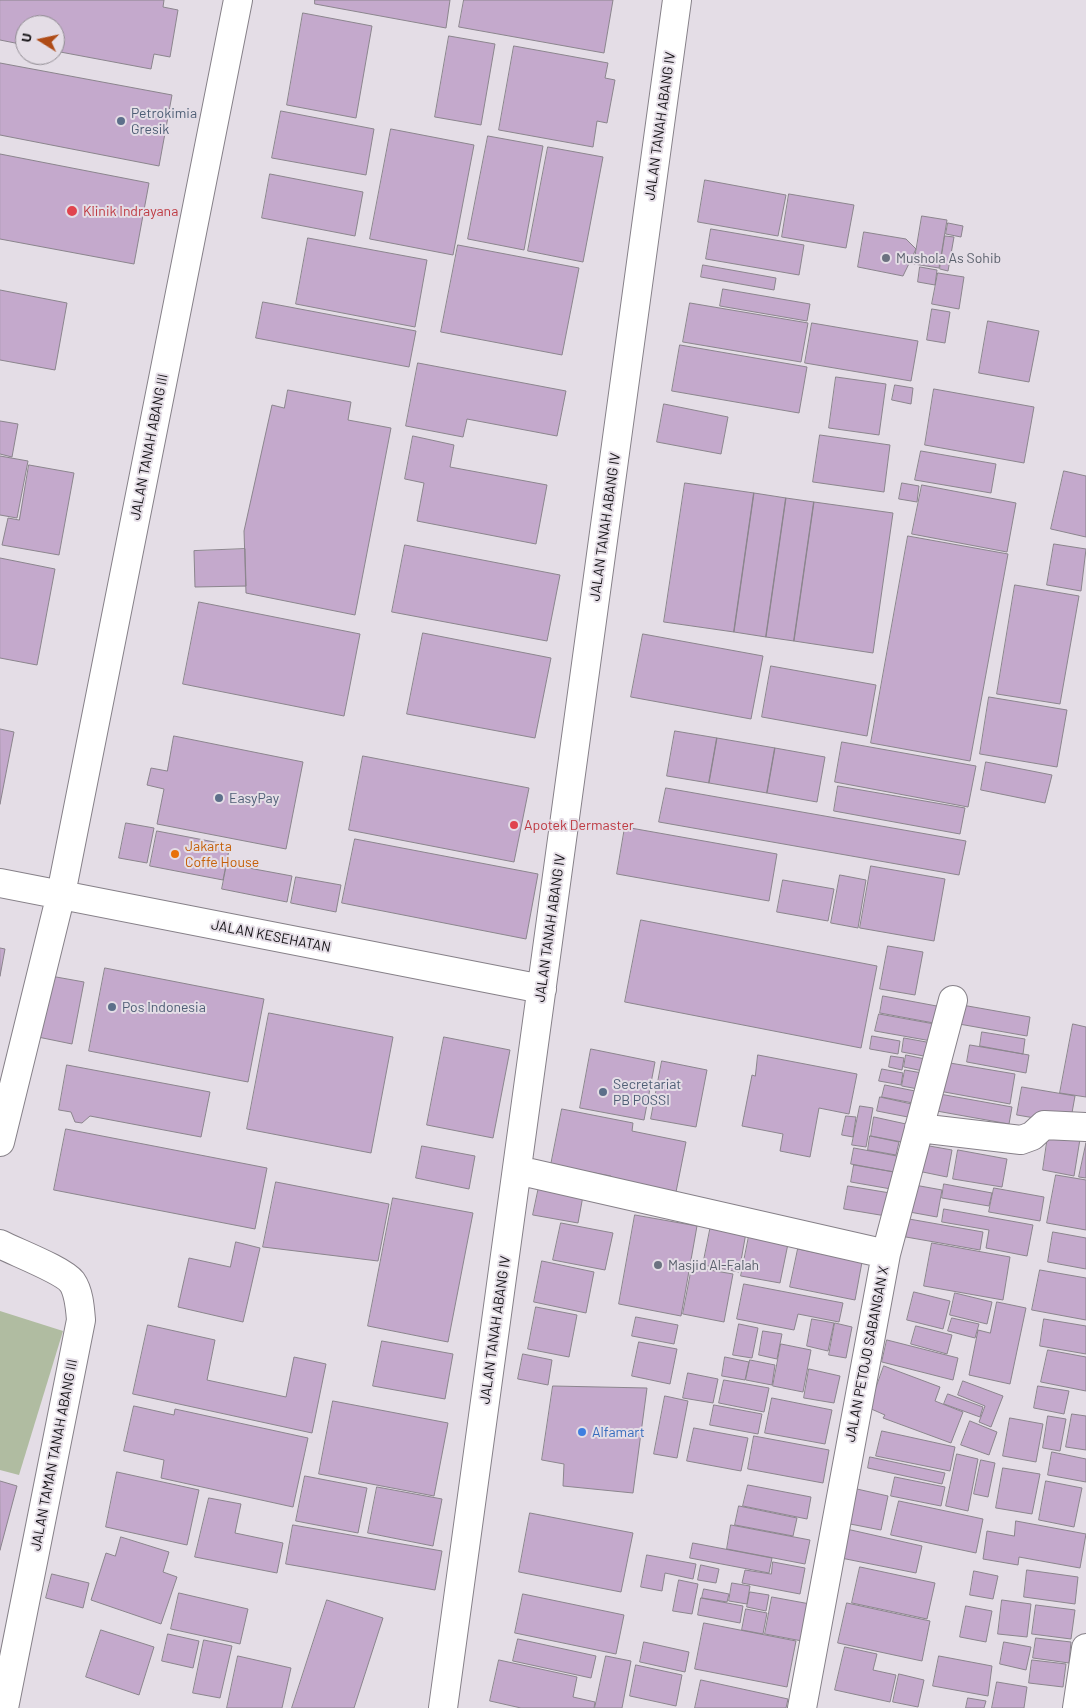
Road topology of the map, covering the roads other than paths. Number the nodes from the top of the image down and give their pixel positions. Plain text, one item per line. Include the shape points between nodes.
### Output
1 (238, 0) edge
2 (677, 0) edge
3 (0, 883) edge
4 (61, 894) junction
5 (542, 988) junction
6 (953, 1000) dead end
7 (1086, 1127) edge
8 (919, 1128) junction
9 (0, 1142) edge
10 (517, 1170) junction
11 (0, 1244) edge
12 (886, 1254) junction
13 (1086, 1648) edge
14 (4, 1708) edge
15 (443, 1708) edge
16 (802, 1708) edge
17 (1078, 1708) edge

1 - 4 street, JALAN TANAH ABANG III
2 - 5 street, JALAN TANAH ABANG IV
3 - 4 street, JALAN KESEHATAN
4 - 5 street, JALAN KESEHATAN
4 - 9 street
5 - 10 street, JALAN TANAH ABANG IV
6 - 8 street
7 - 8 street via 1044,1124 1032,1136 1021,1140
8 - 12 street
10 - 12 street, JALAN PETOJO SABANGAN X
10 - 15 street, JALAN TANAH ABANG IV
11 - 14 street, JALAN TAMAN TANAH ABANG III via 72,1282 81,1320
12 - 16 street, JALAN PETOJO SABANGAN X
13 - 17 street

